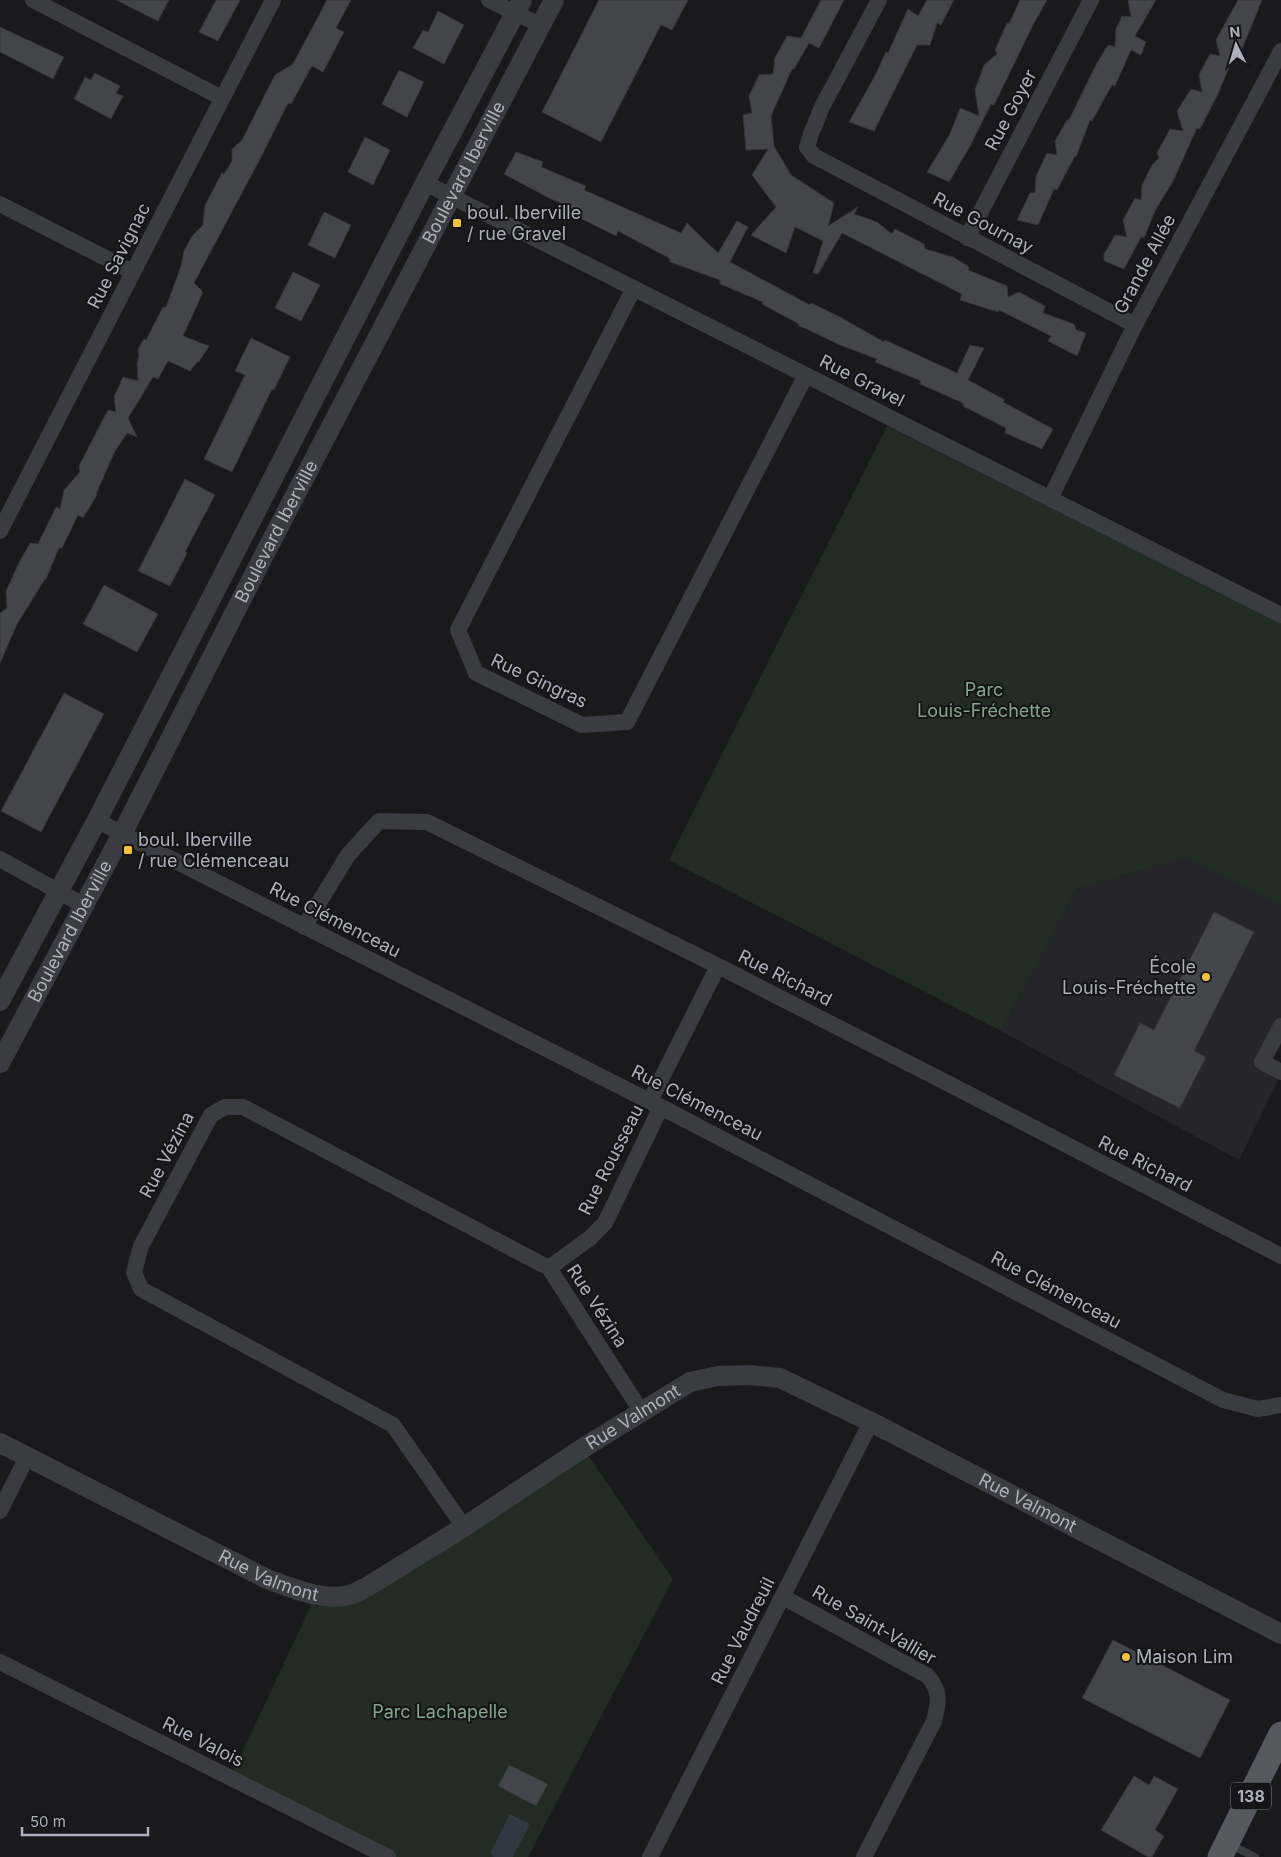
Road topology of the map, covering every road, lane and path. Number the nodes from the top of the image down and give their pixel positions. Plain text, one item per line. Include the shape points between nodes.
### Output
1 (33, 0) edge
2 (273, 0) edge
3 (489, 0) edge
4 (554, 0) edge
5 (879, 0) edge
6 (1091, 0) edge
7 (519, 7) edge
8 (540, 25) junction
9 (1281, 51) edge
10 (222, 98) junction
11 (425, 183) junction
12 (452, 196) junction
13 (0, 204) edge
14 (966, 238) junction
15 (134, 272) junction
16 (634, 288) junction
17 (1136, 324) junction
18 (806, 376) junction
19 (1050, 498) junction
20 (0, 531) edge
21 (1281, 616) edge
22 (97, 820) junction
23 (122, 834) junction
24 (0, 859) edge
25 (58, 891) junction
26 (83, 905) junction
27 (304, 927) junction
28 (718, 966) junction
29 (0, 1001) edge
30 (1281, 1026) edge
31 (0, 1063) edge
32 (1281, 1072) edge
33 (655, 1104) junction
34 (1281, 1256) edge
35 (549, 1268) junction
36 (1281, 1405) edge
37 (641, 1411) junction
38 (871, 1422) junction
39 (0, 1443) edge
40 (27, 1457) junction
41 (0, 1512) edge
42 (464, 1527) junction
43 (783, 1596) junction
44 (1281, 1634) edge
45 (0, 1662) edge
46 (1281, 1734) edge
47 (1224, 1850) edge
48 (388, 1857) edge
49 (650, 1857) edge
50 (864, 1857) edge
51 (1254, 1857) edge

1 - 10 street
2 - 10 street, Rue Savignac
3 - 7 street
4 - 8 street, Boulevard Iberville
5 - 14 street, Rue Gournay via 822,107 807,147 814,156
6 - 14 street, Rue Goyer
7 - 8 street
7 - 11 street, Boulevard Iberville
8 - 12 street, Boulevard Iberville
9 - 17 street, Grande Allée
10 - 15 street, Rue Savignac
11 - 12 street, Rue Gravel
11 - 22 street, Boulevard Iberville
12 - 16 street, Rue Gravel
12 - 23 street, Boulevard Iberville
13 - 15 street
14 - 17 street, Rue Gournay
15 - 20 street, Rue Savignac
16 - 18 street, Rue Gravel
16 - 18 street, Rue Gingras via 458,630 476,673 582,725 627,722
17 - 19 street, Grande Allée
18 - 19 street, Rue Gravel
19 - 21 street, Rue Gravel
22 - 23 street, Rue Clémenceau
22 - 25 street, Boulevard Iberville
23 - 26 street, Boulevard Iberville
23 - 27 street, Rue Clémenceau
24 - 25 street
25 - 26 street
25 - 29 street, Boulevard Iberville
26 - 31 street, Boulevard Iberville
27 - 28 street, Rue Richard via 348,855 379,820 427,822
27 - 33 street, Rue Clémenceau
28 - 33 street, Rue Rousseau
28 - 34 street, Rue Richard
30 - 32 street via 1262,1062
33 - 35 street, Rue Rousseau via 605,1223
33 - 36 street, Rue Clémenceau via 1223,1400 1258,1409
35 - 37 street, Rue Vézina
35 - 42 street, Rue Vézina via 243,1107 225,1107 211,1115 141,1246 134,1272 142,1288 393,1425
37 - 38 street, Rue Valmont via 690,1382 718,1376 749,1375 780,1378
37 - 42 street, Rue Valmont
38 - 43 street, Rue Vaudreuil
38 - 44 street, Rue Valmont
39 - 40 street, Rue Valmont
40 - 41 street
40 - 42 street, Rue Valmont via 267,1578 316,1595 352,1594
43 - 49 street, Rue Vaudreuil
43 - 50 street, Rue Saint-Vallier via 928,1676 936,1687 938,1704 934,1721
45 - 48 street, Rue Valois
46 - 47 main road, 138
47 - 51 lane

